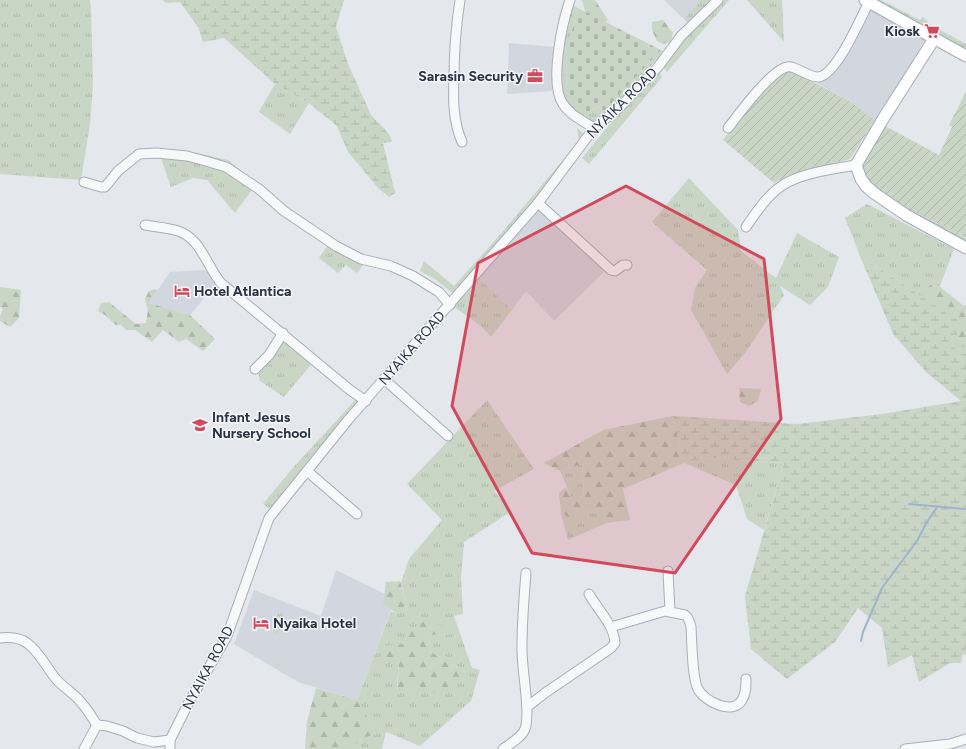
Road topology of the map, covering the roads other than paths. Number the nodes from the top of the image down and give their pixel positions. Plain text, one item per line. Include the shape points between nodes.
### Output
1 (460, 0) edge
2 (570, 0) edge
3 (718, 0) edge
4 (867, 1) edge
5 (934, 39) junction
6 (966, 56) edge
7 (594, 128) junction
8 (728, 128) dead end
9 (462, 142) dead end
10 (856, 165) junction
11 (84, 182) dead end
12 (538, 203) junction
13 (145, 225) dead end
14 (746, 227) dead end
15 (966, 248) edge
16 (627, 265) dead end
17 (450, 305) junction
18 (282, 333) junction
19 (255, 369) dead end
20 (385, 380) junction
21 (366, 401) junction
22 (448, 436) dead end
23 (307, 471) junction
24 (357, 514) dead end
25 (668, 571) dead end
26 (526, 573) dead end
27 (589, 594) dead end
28 (670, 611) junction
29 (611, 627) junction
30 (0, 638) edge
31 (746, 679) dead end
32 (527, 707) junction
33 (97, 725) junction
34 (966, 739) edge
35 (170, 744) edge
36 (84, 749) edge
37 (503, 749) edge
38 (905, 749) edge

1 - 9 street via 456,21 454,98 456,125
2 - 7 street via 561,36 557,91 562,104 571,114
3 - 7 street, NYAIKA ROAD via 681,36 658,67 620,107
4 - 5 main road
4 - 8 street via 831,70 819,77 813,77 785,67 756,92
5 - 6 main road
5 - 10 main road
7 - 12 street, NYAIKA ROAD
10 - 14 street via 823,171 786,183 758,208
10 - 15 main road via 861,179 874,193 906,215
11 - 17 street via 105,187 118,171 139,154 187,156 226,167 336,246 361,259 391,266 412,276 439,292
12 - 16 street via 611,270 615,271
12 - 17 street, NYAIKA ROAD
13 - 18 street via 178,231 190,239 221,283
17 - 20 street, NYAIKA ROAD
18 - 19 street via 269,355
18 - 21 street
20 - 21 street, NYAIKA ROAD
20 - 22 street
21 - 23 street, NYAIKA ROAD
23 - 24 street
23 - 35 street, NYAIKA ROAD via 269,518 228,636 188,704
25 - 28 street
26 - 32 street via 522,668
27 - 29 street
28 - 29 street
28 - 31 street via 685,615 690,621 696,684 703,696 718,705 737,706 742,701
29 - 32 street via 615,643 611,648
30 - 33 street via 18,638 34,648 45,666 78,699
32 - 37 street via 525,730
33 - 35 street via 107,726 137,738
33 - 36 street
34 - 38 street via 950,744

